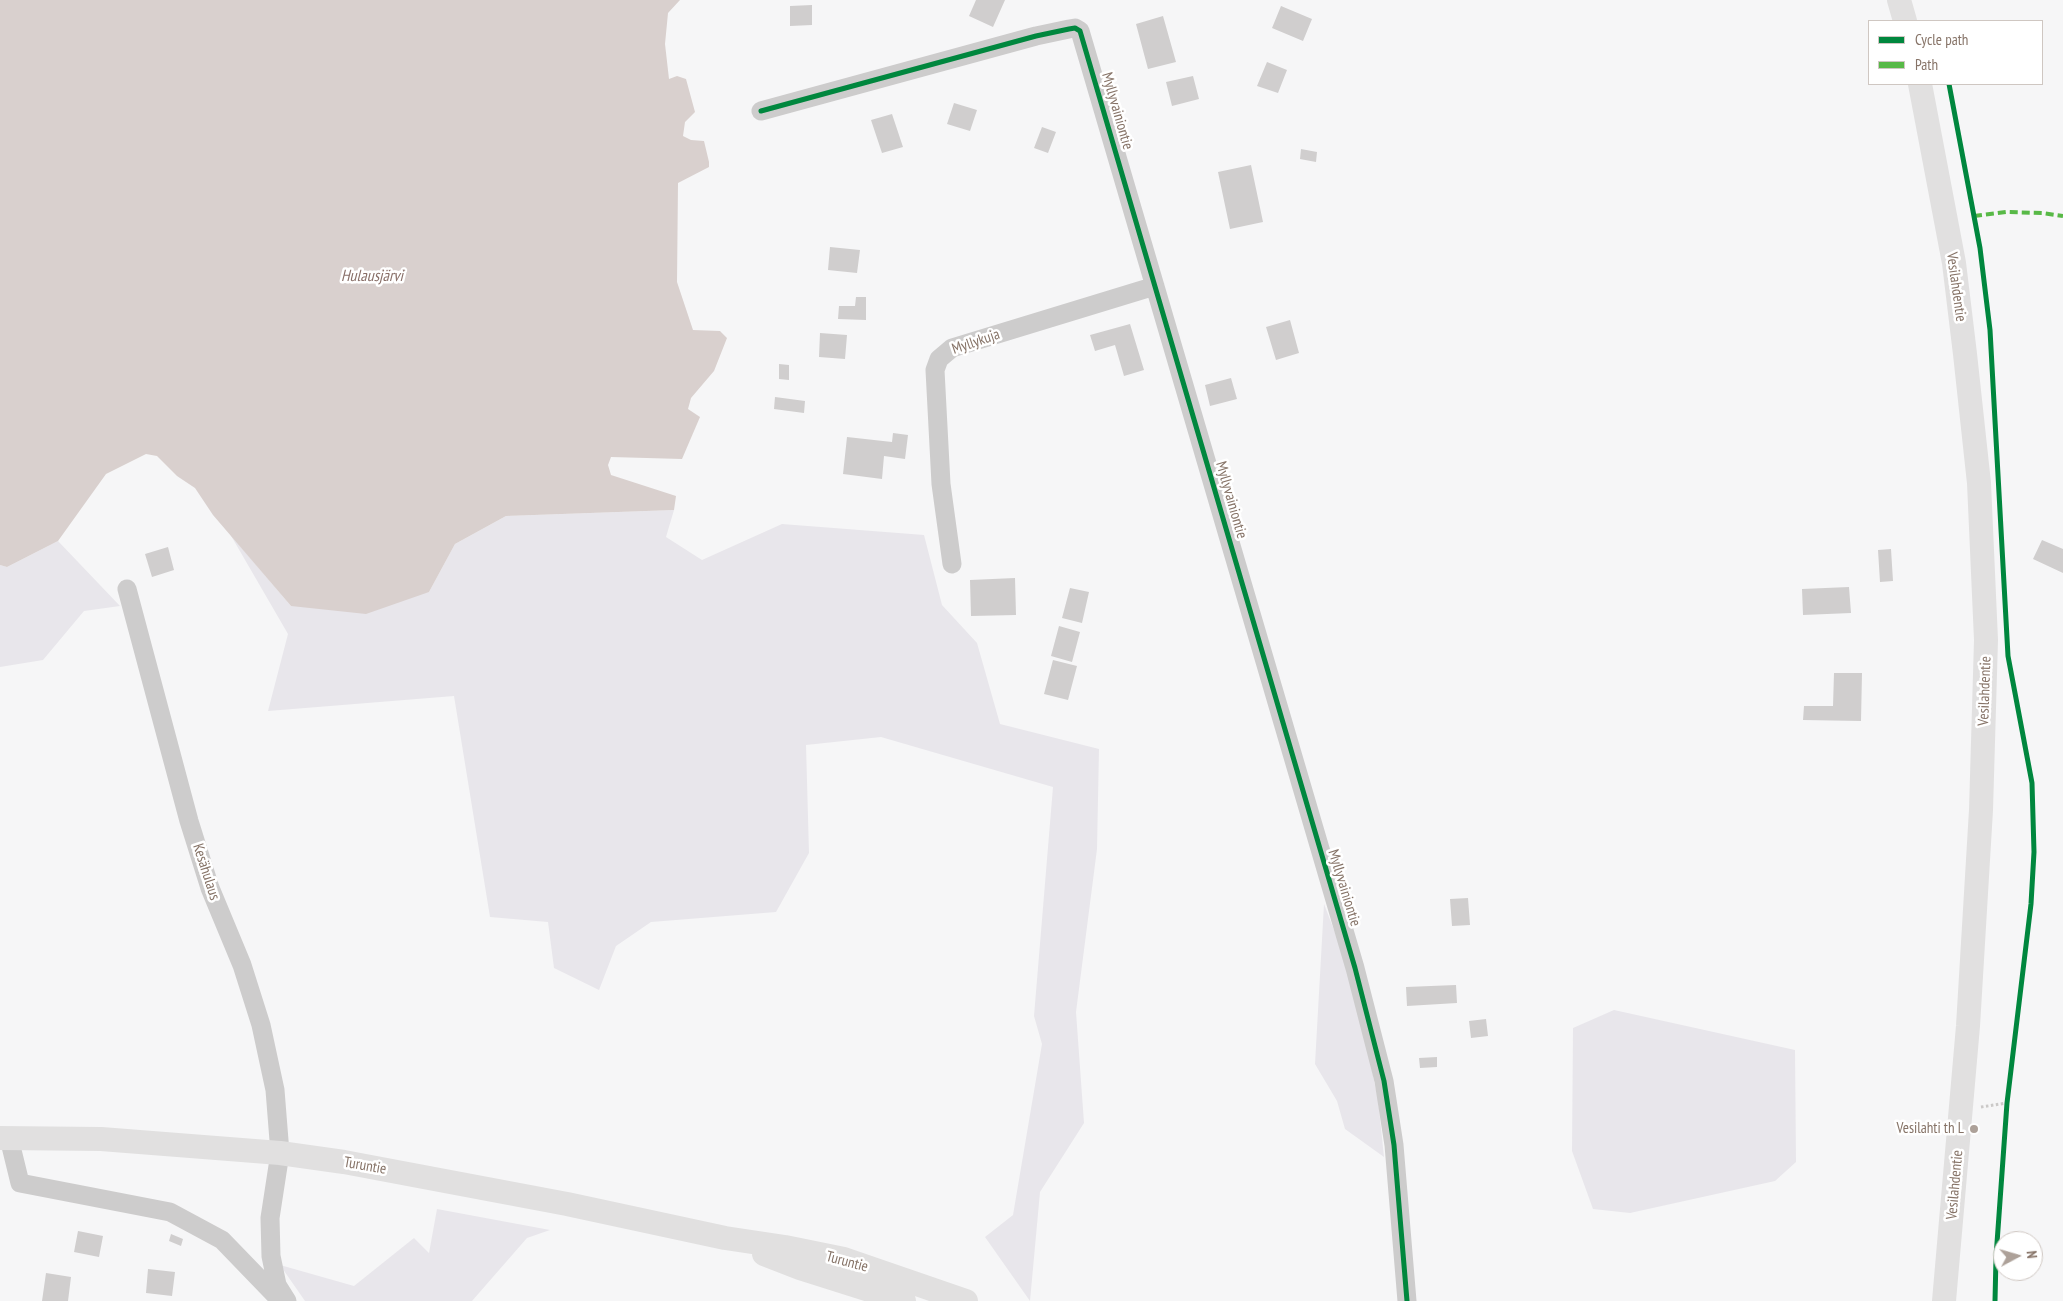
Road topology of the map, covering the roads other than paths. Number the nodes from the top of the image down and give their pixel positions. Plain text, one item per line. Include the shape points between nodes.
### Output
1 (1899, 0) edge
2 (1905, 20) edge
3 (1920, 85) edge
4 (761, 111) dead end
5 (1155, 286) junction
6 (952, 564) dead end
7 (127, 590) dead end
8 (4, 1138) edge
9 (280, 1154) junction
10 (725, 1238) junction
11 (282, 1301) edge
12 (287, 1301) edge
13 (904, 1301) edge
14 (966, 1301) edge
15 (1407, 1301) edge
16 (1944, 1301) edge

1 - 2 main road
3 - 16 main road, Vesilahdentie via 1952,254 1966,354 1979,483 1986,640 1981,810 1969,1007
4 - 5 street, Myllyvainiontie via 1075,28 1083,38
5 - 6 street, Myllykuja via 952,348 939,358 935,370 941,484
5 - 15 street, Myllyvainiontie via 1355,968 1384,1081 1394,1145
7 - 9 street, Kesähulaus via 210,888 242,966 261,1025 275,1090
8 - 9 main road, Turuntie via 101,1139
8 - 11 street via 20,1183 170,1212 222,1240
9 - 10 main road, Turuntie via 344,1162
9 - 12 street, Kesähulaus via 270,1218 271,1256 278,1285
10 - 13 main road, Turuntie via 800,1268
10 - 14 main road, Turuntie via 844,1259

